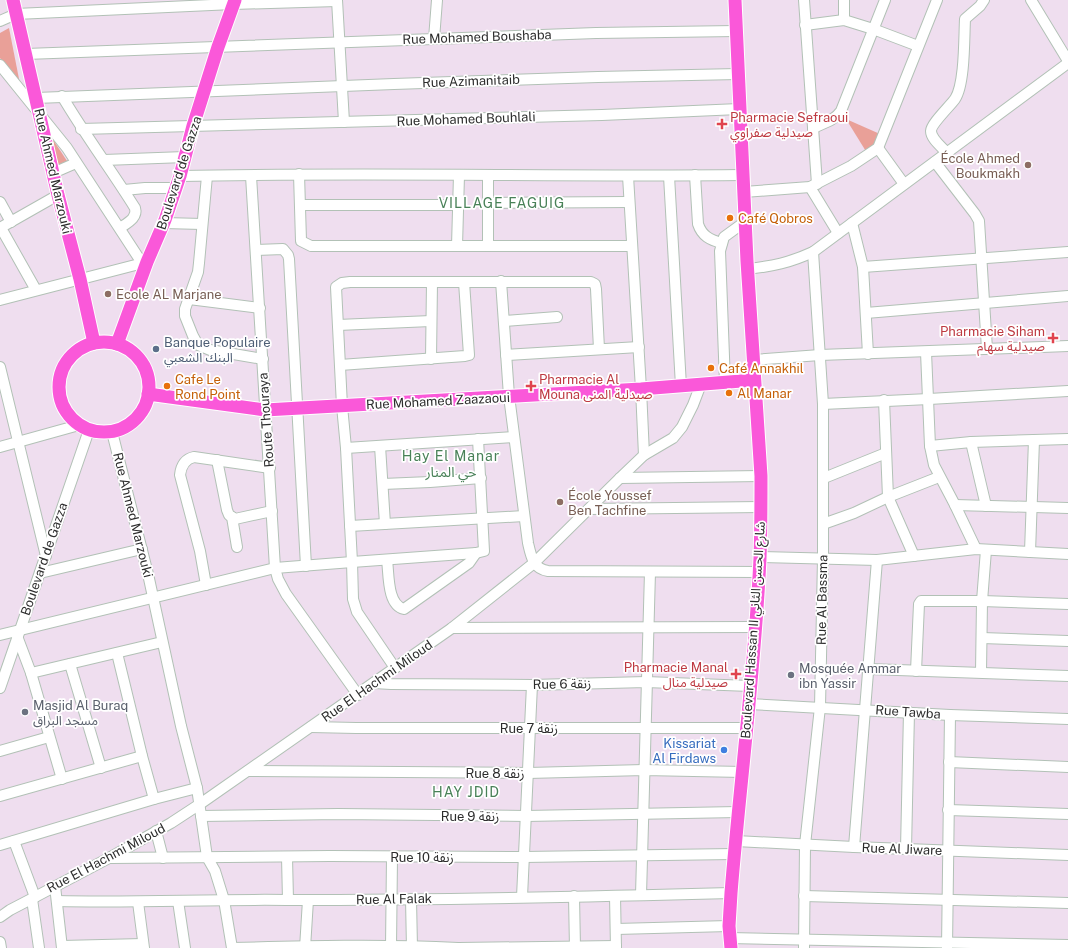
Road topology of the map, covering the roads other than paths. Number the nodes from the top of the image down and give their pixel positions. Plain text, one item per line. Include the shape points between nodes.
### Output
1 (13, 0) edge
2 (437, 0) edge
3 (735, 0) edge
4 (804, 0) edge
5 (844, 0) edge
6 (885, 0) edge
7 (936, 0) edge
8 (984, 0) edge
9 (1031, 0) edge
10 (337, 1) edge
11 (234, 2) edge
12 (16, 14) junction
13 (844, 20) junction
14 (0, 21) edge
15 (805, 24) junction
16 (873, 29) junction
17 (736, 31) junction
18 (434, 39) junction
19 (339, 43) junction
20 (918, 46) junction
21 (218, 47) junction
22 (26, 54) junction
23 (1068, 62) edge
24 (2, 71) edge
25 (738, 74) junction
26 (341, 86) junction
27 (205, 91) junction
28 (62, 96) junction
29 (36, 98) junction
30 (739, 109) junction
31 (40, 116) junction
32 (344, 122) junction
33 (193, 126) junction
34 (82, 128) junction
35 (813, 128) junction
36 (878, 148) junction
37 (947, 153) junction
38 (185, 157) junction
39 (104, 160) junction
40 (935, 162) junction
41 (76, 163) junction
42 (53, 172) junction
43 (299, 174) junction
44 (459, 175) junction
45 (488, 175) junction
46 (694, 175) junction
47 (743, 175) junction
48 (207, 176) junction
49 (251, 176) junction
50 (628, 176) junction
51 (669, 176) junction
52 (178, 182) junction
53 (904, 184) junction
54 (813, 186) junction
55 (124, 190) junction
56 (744, 192) junction
57 (58, 196) junction
58 (0, 202) edge
59 (629, 202) junction
60 (488, 203) junction
61 (300, 205) junction
62 (458, 205) junction
63 (746, 221) junction
64 (11, 222) junction
65 (164, 223) junction
66 (202, 224) junction
67 (852, 224) junction
68 (0, 228) edge
69 (120, 228) junction
70 (838, 233) junction
71 (722, 243) junction
72 (457, 246) junction
73 (488, 246) junction
74 (632, 246) junction
75 (256, 250) junction
76 (813, 252) junction
77 (1068, 252) edge
78 (981, 258) junction
79 (145, 263) junction
80 (863, 267) junction
81 (748, 269) junction
82 (80, 279) junction
83 (432, 282) junction
84 (464, 282) junction
85 (501, 282) junction
86 (36, 290) junction
87 (1068, 296) edge
88 (1, 297) edge
89 (189, 299) junction
90 (984, 302) junction
91 (260, 308) junction
92 (866, 313) junction
93 (557, 317) dead end
94 (431, 321) junction
95 (504, 321) junction
96 (338, 325) junction
97 (94, 343) junction
98 (117, 344) junction
99 (1068, 346) edge
100 (639, 347) junction
101 (599, 349) junction
102 (987, 349) junction
103 (926, 352) junction
104 (868, 354) junction
105 (506, 355) junction
106 (820, 355) junction
107 (262, 359) junction
108 (431, 359) junction
109 (753, 360) junction
110 (340, 365) junction
111 (0, 367) edge
112 (754, 380) junction
113 (725, 383) junction
114 (701, 384) junction
115 (681, 386) junction
116 (642, 388) junction
117 (1068, 391) edge
118 (148, 394) junction
119 (509, 396) junction
120 (929, 399) junction
121 (884, 400) junction
122 (823, 404) junction
123 (342, 406) junction
124 (297, 409) junction
125 (265, 410) junction
126 (84, 428) junction
127 (112, 432) junction
128 (514, 437) junction
129 (478, 439) junction
130 (1068, 439) edge
131 (1034, 440) junction
132 (971, 442) junction
133 (17, 443) junction
134 (0, 446) edge
135 (380, 446) junction
136 (930, 446) junction
137 (346, 448) junction
138 (886, 453) junction
139 (644, 456) junction
140 (217, 460) junction
141 (270, 468) junction
142 (761, 476) junction
143 (939, 477) junction
144 (480, 478) junction
145 (620, 478) junction
146 (824, 478) junction
147 (383, 484) junction
148 (888, 497) junction
149 (955, 505) junction
150 (986, 506) junction
151 (761, 507) junction
152 (1032, 508) junction
153 (1068, 508) edge
154 (589, 509) junction
155 (272, 511) junction
156 (524, 516) junction
157 (232, 517) junction
158 (483, 518) junction
159 (385, 524) junction
160 (823, 524) junction
161 (350, 526) junction
162 (236, 547) dead end
163 (142, 549) junction
164 (981, 549) junction
165 (1030, 552) junction
166 (476, 553) junction
167 (1068, 554) edge
168 (46, 556) junction
169 (914, 556) junction
170 (760, 557) junction
171 (823, 558) junction
172 (387, 560) junction
173 (877, 560) junction
174 (352, 562) junction
175 (534, 564) junction
176 (306, 566) junction
177 (275, 568) junction
178 (650, 572) junction
179 (759, 572) junction
180 (40, 573) junction
181 (206, 585) junction
182 (153, 598) junction
183 (982, 601) junction
184 (1068, 604) edge
185 (649, 627) junction
186 (755, 627) junction
187 (452, 628) junction
188 (18, 633) junction
189 (0, 635) edge
190 (982, 638) junction
191 (1068, 641) edge
192 (162, 642) junction
193 (117, 653) junction
194 (70, 664) junction
195 (395, 668) junction
196 (869, 669) junction
197 (916, 671) junction
198 (981, 672) junction
199 (31, 673) junction
200 (1068, 676) edge
201 (646, 682) junction
202 (1, 683) edge
203 (374, 683) junction
204 (532, 685) junction
205 (750, 686) junction
206 (358, 694) junction
207 (749, 704) junction
208 (820, 707) junction
209 (866, 709) junction
210 (909, 712) junction
211 (950, 714) junction
212 (1068, 719) edge
213 (311, 727) junction
214 (530, 728) junction
215 (645, 728) junction
216 (746, 728) junction
217 (49, 737) junction
218 (0, 752) edge
219 (142, 756) junction
220 (949, 762) junction
221 (1068, 767) edge
222 (101, 768) junction
223 (644, 770) junction
224 (248, 772) junction
225 (743, 772) junction
226 (528, 773) junction
227 (62, 779) junction
228 (197, 788) junction
229 (0, 796) edge
230 (154, 799) junction
231 (200, 804) junction
232 (948, 810) junction
233 (738, 812) junction
234 (643, 814) junction
235 (1068, 814) edge
236 (202, 816) junction
237 (526, 816) junction
238 (156, 831) junction
239 (14, 841) junction
240 (0, 845) edge
241 (805, 845) junction
242 (735, 847) junction
243 (854, 847) junction
244 (906, 849) junction
245 (948, 850) junction
246 (642, 854) junction
247 (1068, 854) edge
248 (287, 857) junction
249 (392, 857) junction
250 (524, 857) junction
251 (109, 858) junction
252 (163, 858) junction
253 (207, 858) junction
254 (55, 886) junction
255 (731, 893) junction
256 (641, 895) junction
257 (574, 896) junction
258 (615, 896) junction
259 (804, 896) junction
260 (522, 897) junction
261 (33, 898) junction
262 (411, 899) junction
263 (224, 900) junction
264 (288, 900) junction
265 (308, 900) junction
266 (392, 900) junction
267 (57, 901) junction
268 (178, 901) junction
269 (949, 901) junction
270 (138, 902) junction
271 (1068, 904) edge
272 (0, 917) edge
273 (616, 929) junction
274 (730, 937) edge
275 (0, 942) edge
276 (804, 944) edge
277 (947, 945) edge
278 (1068, 945) edge
279 (144, 946) edge
280 (62, 947) edge
281 (305, 947) edge
282 (354, 947) edge
283 (390, 947) junction
284 (412, 947) edge
285 (575, 947) edge
286 (616, 947) edge
287 (1, 948) edge
288 (40, 948) edge
289 (185, 948) edge
290 (232, 948) edge
291 (458, 948) edge

1 - 12 main road, Rue Ahmed Marzouki
2 - 18 street
3 - 17 main road, Boulevard Hassan II شارع الحسن الثاني
4 - 15 street
5 - 13 street
6 - 16 street
7 - 20 street
8 - 37 street via 965,19 962,74 956,97 933,124 931,131
9 - 23 street
10 - 11 street
10 - 19 street
11 - 12 street
11 - 21 main road, Boulevard de Gazza
12 - 14 street
12 - 22 main road, Rue Ahmed Marzouki
13 - 15 street
13 - 16 street
15 - 35 street
16 - 20 street
16 - 35 street via 841,111 833,120
17 - 18 street, Rue Mohamed Boushaba
17 - 25 main road, Boulevard Hassan II شارع الحسن الثاني
18 - 19 street, Rue Mohamed Boushaba
19 - 21 street, Rue Mohamed Boushaba
19 - 26 street
20 - 36 street
21 - 22 street, Rue Mohamed Boushaba
21 - 27 main road, Boulevard de Gazza
22 - 29 main road, Rue Ahmed Marzouki
23 - 37 street
24 - 31 street
25 - 26 street, Rue Azimanitaib
25 - 30 main road, Boulevard Hassan II شارع الحسن الثاني
26 - 27 street, Rue Azimanitaib
26 - 32 street
27 - 28 street, Rue Azimanitaib
27 - 33 main road, Boulevard de Gazza
28 - 29 street, Rue Azimanitaib
28 - 34 street
29 - 31 main road, Rue Ahmed Marzouki
30 - 32 street, Rue Mohamed Bouhlali
30 - 47 main road, Boulevard Hassan II شارع الحسن الثاني
31 - 41 street
31 - 42 main road, Rue Ahmed Marzouki
32 - 33 street, Rue Mohamed Bouhlali
33 - 34 street, Rue Mohamed Bouhlali
33 - 38 main road, Boulevard de Gazza
34 - 39 street
35 - 54 street
36 - 53 street
36 - 54 street
37 - 40 street
38 - 39 street
38 - 52 main road, Boulevard de Gazza
39 - 55 street
40 - 53 street
40 - 78 street via 979,221
41 - 42 street
41 - 69 street
42 - 57 main road, Rue Ahmed Marzouki
43 - 44 street
43 - 49 street
43 - 61 street
44 - 45 street
44 - 62 street
45 - 50 street
45 - 60 street
46 - 47 street
46 - 51 street
46 - 71 street via 700,230 711,240
47 - 56 main road, Boulevard Hassan II شارع الحسن الثاني
48 - 49 street
48 - 52 street
48 - 66 street
49 - 75 street, Route Thouraya
50 - 51 street
50 - 59 street
51 - 115 street
52 - 55 street
52 - 65 main road, Boulevard de Gazza
53 - 67 street
54 - 56 street
54 - 70 street
55 - 69 street via 136,214
56 - 63 main road, Boulevard Hassan II شارع الحسن الثاني
57 - 64 street
57 - 82 main road, Rue Ahmed Marzouki
58 - 64 street
59 - 60 street
59 - 74 street
60 - 73 street
61 - 62 street
61 - 72 street via 301,241 311,246
62 - 72 street
63 - 71 street via 724,237
63 - 81 main road, Boulevard Hassan II شارع الحسن الثاني
64 - 68 street
65 - 66 street
65 - 79 main road, Boulevard de Gazza
66 - 89 street via 198,272
67 - 70 street
67 - 80 street
68 - 86 street
69 - 79 street
70 - 76 street
71 - 113 street via 720,251
72 - 73 street
73 - 74 street
74 - 100 street
75 - 91 street, Route Thouraya
75 - 124 street via 283,249 288,255
76 - 81 street via 793,261
76 - 106 street, Rue Al Bassma
77 - 78 street
78 - 80 street
78 - 90 street
79 - 82 street
79 - 98 main road, Boulevard de Gazza
80 - 92 street
81 - 109 main road, Boulevard Hassan II شارع الحسن الثاني
82 - 86 street
82 - 97 main road, Rue Ahmed Marzouki
83 - 84 street
83 - 94 street
83 - 96 street via 342,283 336,287
84 - 85 street
84 - 108 street via 469,355
85 - 95 street
85 - 101 street via 595,284
86 - 88 street
87 - 90 street
89 - 91 street
89 - 107 street via 185,316 198,345 210,350
90 - 92 street
90 - 102 street
91 - 107 street, Route Thouraya
92 - 104 street
93 - 95 street
94 - 96 street
94 - 108 street
95 - 105 street
96 - 110 street
97 - 98 main road
97 - 126 main road via 79,349 65,364 60,377 59,391 62,404 69,416
98 - 118 main road via 130,351 143,365 148,382
99 - 102 street
100 - 101 street
100 - 116 street
101 - 105 street
102 - 103 street
103 - 104 street
103 - 120 street
104 - 106 street
105 - 119 street
106 - 109 street
106 - 122 street, Rue Al Bassma
107 - 125 street, Route Thouraya
108 - 110 street
109 - 112 main road, Boulevard Hassan II شارع الحسن الثاني
110 - 123 street
111 - 133 street
112 - 113 main road, Rue Mohamed Zaazaoui
112 - 142 main road, Boulevard Hassan II شارع الحسن الثاني
113 - 114 main road, Rue Mohamed Zaazaoui
114 - 115 main road, Rue Mohamed Zaazaoui
114 - 139 street, Rue El Hachmi Miloud via 694,406 677,434
115 - 116 main road, Rue Mohamed Zaazaoui
116 - 119 main road, Rue Mohamed Zaazaoui
116 - 139 street
117 - 120 street
118 - 125 main road, Rue Mohamed Zaazaoui
118 - 127 main road via 145,405 136,419 122,429
119 - 123 main road, Rue Mohamed Zaazaoui
119 - 128 street
120 - 121 street
120 - 136 street
121 - 122 street
121 - 138 street
122 - 146 street, Rue Al Bassma
123 - 124 main road, Rue Mohamed Zaazaoui
123 - 137 street
124 - 125 main road, Rue Mohamed Zaazaoui
124 - 176 street
125 - 141 street, Route Thouraya
126 - 127 main road
126 - 133 street
126 - 168 street, Boulevard de Gazza
127 - 163 street, Rue Ahmed Marzouki
128 - 129 street
128 - 156 street
129 - 135 street
129 - 144 street
130 - 131 street
131 - 132 street
131 - 152 street
132 - 136 street
132 - 150 street
133 - 134 street
133 - 168 street
135 - 137 street
135 - 147 street
136 - 143 street
137 - 161 street
138 - 146 street
138 - 148 street
139 - 145 street, Rue El Hachmi Miloud
140 - 141 street
140 - 157 street via 227,510
140 - 181 street via 191,457 183,464 180,475
141 - 155 street, Route Thouraya
142 - 145 street
142 - 151 main road, Boulevard Hassan II شارع الحسن الثاني
143 - 148 street
143 - 149 street
144 - 147 street
144 - 158 street
145 - 154 street, Rue El Hachmi Miloud
146 - 160 street, Rue Al Bassma
147 - 159 street
148 - 160 street
148 - 169 street
149 - 150 street
149 - 164 street
150 - 152 street
151 - 154 street
151 - 170 main road, Boulevard Hassan II شارع الحسن الثاني
152 - 153 street
152 - 165 street
154 - 175 street, Rue El Hachmi Miloud
155 - 157 street via 235,519
155 - 177 street, Route Thouraya
156 - 158 street
156 - 175 street via 530,555
157 - 162 street
158 - 159 street
158 - 166 street via 485,551
159 - 161 street
160 - 171 street, Rue Al Bassma
161 - 174 street
163 - 180 street
163 - 182 street, Rue Ahmed Marzouki
164 - 165 street
164 - 169 street
164 - 183 street
165 - 167 street
166 - 172 street
166 - 172 street via 469,563 404,609 397,606 392,598
168 - 180 street, Boulevard de Gazza
169 - 173 street
170 - 171 street
170 - 179 main road, Boulevard Hassan II شارع الحسن الثاني
171 - 173 street
171 - 208 street, Rue Al Bassma
172 - 174 street
173 - 196 street
174 - 176 street
174 - 195 street via 352,593 357,612
175 - 178 street via 548,571
175 - 187 street, Rue El Hachmi Miloud
176 - 177 street
177 - 181 street
177 - 206 street, Route Thouraya via 288,597
178 - 179 street
178 - 185 street
179 - 186 main road, Boulevard Hassan II شارع الحسن الثاني
180 - 188 street, Boulevard de Gazza
181 - 182 street
182 - 188 street
182 - 192 street, Rue Ahmed Marzouki
183 - 184 street
183 - 190 street
183 - 197 street via 920,601
185 - 186 street
185 - 187 street
185 - 201 street
186 - 205 main road, Boulevard Hassan II شارع الحسن الثاني
187 - 195 street, Rue El Hachmi Miloud
188 - 189 street
188 - 199 street
188 - 202 street, Boulevard de Gazza
190 - 191 street
190 - 198 street
192 - 193 street
192 - 228 street, Rue Ahmed Marzouki
193 - 194 street
193 - 219 street
194 - 199 street
194 - 222 street
195 - 203 street, Rue El Hachmi Miloud
196 - 197 street
196 - 209 street
197 - 198 street
198 - 200 street
199 - 217 street
201 - 204 street, Rue 6 زنقة
201 - 205 street, Rue 6 زنقة
201 - 215 street
203 - 204 street, Rue 6 زنقة
203 - 206 street, Rue El Hachmi Miloud
204 - 214 street
205 - 207 main road, Boulevard Hassan II شارع الحسن الثاني
206 - 213 street, Rue El Hachmi Miloud
207 - 208 street, Rue Tawba
207 - 216 main road, Boulevard Hassan II شارع الحسن الثاني
208 - 209 street, Rue Tawba
208 - 241 street, Rue Al Bassma
209 - 210 street, Rue Tawba
209 - 243 street
210 - 211 street, Rue Tawba
210 - 244 street
211 - 212 street, Rue Tawba
211 - 220 street
213 - 214 street, Rue 7 زنقة
213 - 224 street, Rue El Hachmi Miloud
214 - 215 street, Rue 7 زنقة
214 - 226 street
215 - 216 street, Rue 7 زنقة
215 - 223 street
216 - 225 main road, Boulevard Hassan II شارع الحسن الثاني
217 - 218 street
217 - 227 street
219 - 222 street
219 - 230 street
220 - 221 street
220 - 232 street
222 - 227 street
223 - 225 street, Rue 8 زنقة
223 - 226 street, Rue 8 زنقة
223 - 234 street
224 - 226 street, Rue 8 زنقة
224 - 231 street, Rue El Hachmi Miloud
225 - 233 main road, Boulevard Hassan II شارع الحسن الثاني
226 - 237 street
227 - 229 street
228 - 230 street
228 - 231 street, Rue Ahmed Marzouki
230 - 239 street
231 - 236 street, Rue Ahmed Marzouki
231 - 238 street, Rue El Hachmi Miloud
232 - 235 street
232 - 245 street
233 - 234 street, Rue 9 زنقة
233 - 242 main road, Boulevard Hassan II شارع الحسن الثاني
234 - 237 street, Rue 9 زنقة
234 - 246 street
236 - 237 street, Rue 9 زنقة
236 - 253 street, Rue Ahmed Marzouki
237 - 250 street
238 - 251 street, Rue El Hachmi Miloud
238 - 252 street
239 - 240 street
239 - 261 street
241 - 242 street, Rue Al Jiware
241 - 243 street, Rue Al Jiware
241 - 259 street, Rue Al Bassma
242 - 246 street, Rue 10 زنقة
242 - 255 main road, Boulevard Hassan II شارع الحسن الثاني
243 - 244 street, Rue Al Jiware
244 - 245 street, Rue Al Jiware
245 - 247 street, Rue Al Jiware
245 - 269 street
246 - 250 street, Rue 10 زنقة
246 - 256 street
248 - 249 street, Rue 10 زنقة
248 - 253 street, Rue 10 زنقة
248 - 264 street
249 - 250 street, Rue 10 زنقة
249 - 266 street
250 - 260 street
251 - 252 street, Rue 10 زنقة
251 - 254 street, Rue El Hachmi Miloud
252 - 253 street, Rue 10 زنقة
253 - 263 street via 215,872
254 - 261 street, Rue El Hachmi Miloud
254 - 267 street
255 - 256 street, Rue Al Falak
255 - 274 main road, Boulevard Hassan II شارع الحسن الثاني
256 - 258 street, Rue Al Falak
257 - 258 street, Rue Al Falak
257 - 260 street, Rue Al Falak
257 - 285 street
258 - 273 street
259 - 269 street
259 - 276 street, Rue Al Bassma
260 - 262 street, Rue Al Falak
261 - 272 street, Rue El Hachmi Miloud
261 - 288 street
262 - 266 street, Rue Al Falak
262 - 284 street
263 - 264 street, Rue Al Falak
263 - 268 street, Rue Al Falak
263 - 290 street
264 - 265 street, Rue Al Falak
265 - 266 street, Rue Al Falak
265 - 281 street
266 - 283 street
267 - 270 street, Rue Al Falak
267 - 280 street
268 - 270 street, Rue Al Falak
268 - 289 street
269 - 271 street
269 - 277 street
270 - 279 street
273 - 274 street
273 - 286 street
274 - 276 street
275 - 287 street
276 - 277 street
277 - 278 street
279 - 280 street
281 - 282 street
281 - 290 street
282 - 283 street
283 - 284 street
284 - 291 street
285 - 286 street
285 - 291 street

